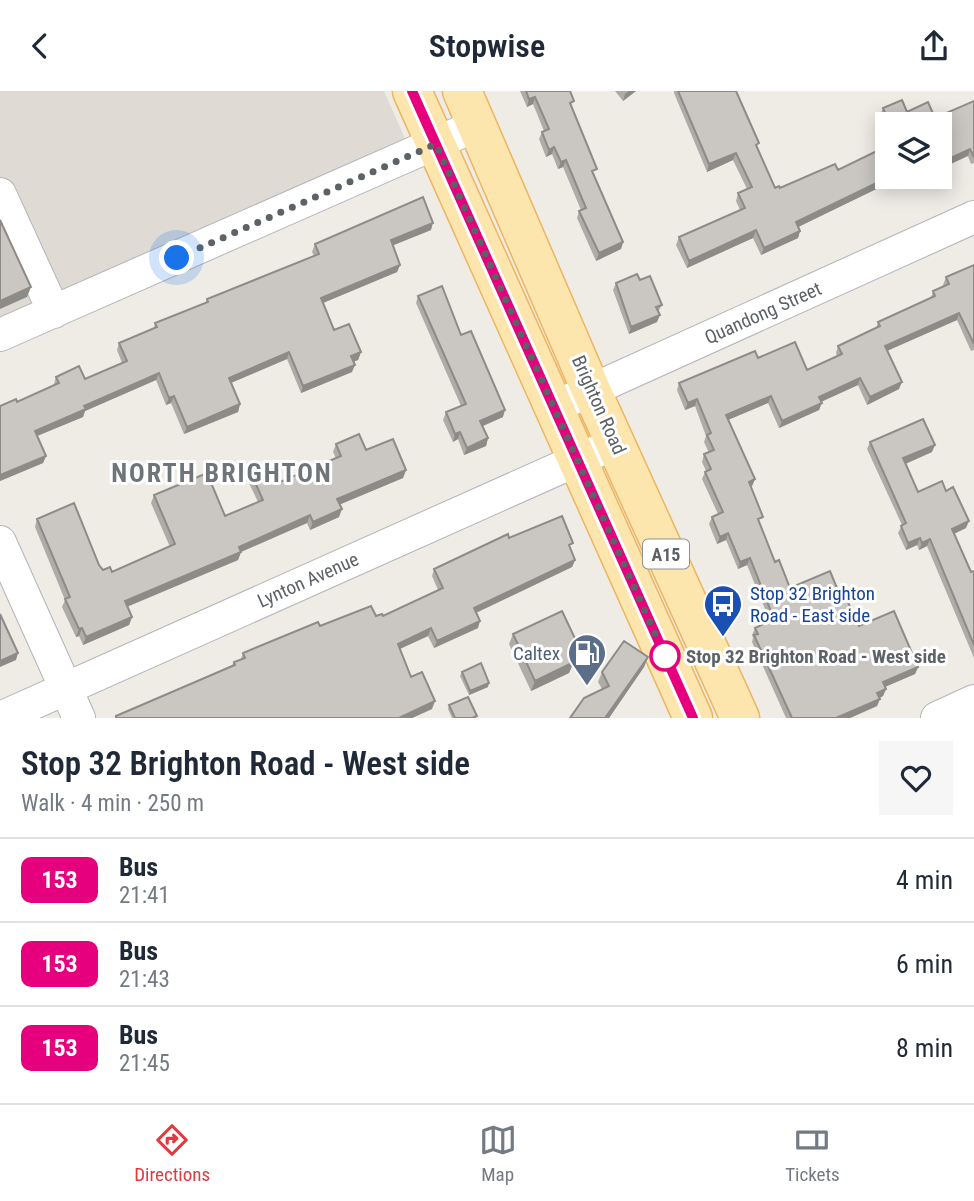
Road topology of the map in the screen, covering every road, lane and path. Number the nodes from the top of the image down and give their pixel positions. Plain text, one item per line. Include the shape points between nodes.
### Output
1 (412, 91) edge
2 (462, 91) edge
3 (477, 125) junction
4 (436, 144) junction
5 (0, 194) edge
6 (974, 217) edge
7 (54, 312) junction
8 (0, 335) edge
9 (591, 390) junction
10 (552, 408) junction
11 (616, 443) junction
12 (576, 460) junction
13 (0, 542) edge
14 (66, 689) junction
15 (974, 701) edge
16 (0, 718) edge
17 (79, 718) edge
18 (693, 718) edge
19 (740, 718) edge
20 (937, 718) edge

1 - 4 main road, A15
2 - 3 main road, Brighton Road / A15
3 - 4 street
3 - 9 main road, Brighton Road / A15
4 - 7 street
4 - 10 main road, A15
5 - 7 street
6 - 9 street, Quandong Street
7 - 8 street
9 - 10 street, Quandong Street
9 - 11 main road, Brighton Road / A15
10 - 12 main road, A15
11 - 12 street, Lynton Avenue
11 - 19 main road, Brighton Road / A15
12 - 14 street, Lynton Avenue
12 - 18 main road, A15
13 - 14 street
14 - 16 street, Lynton Avenue
14 - 17 street
15 - 20 street

